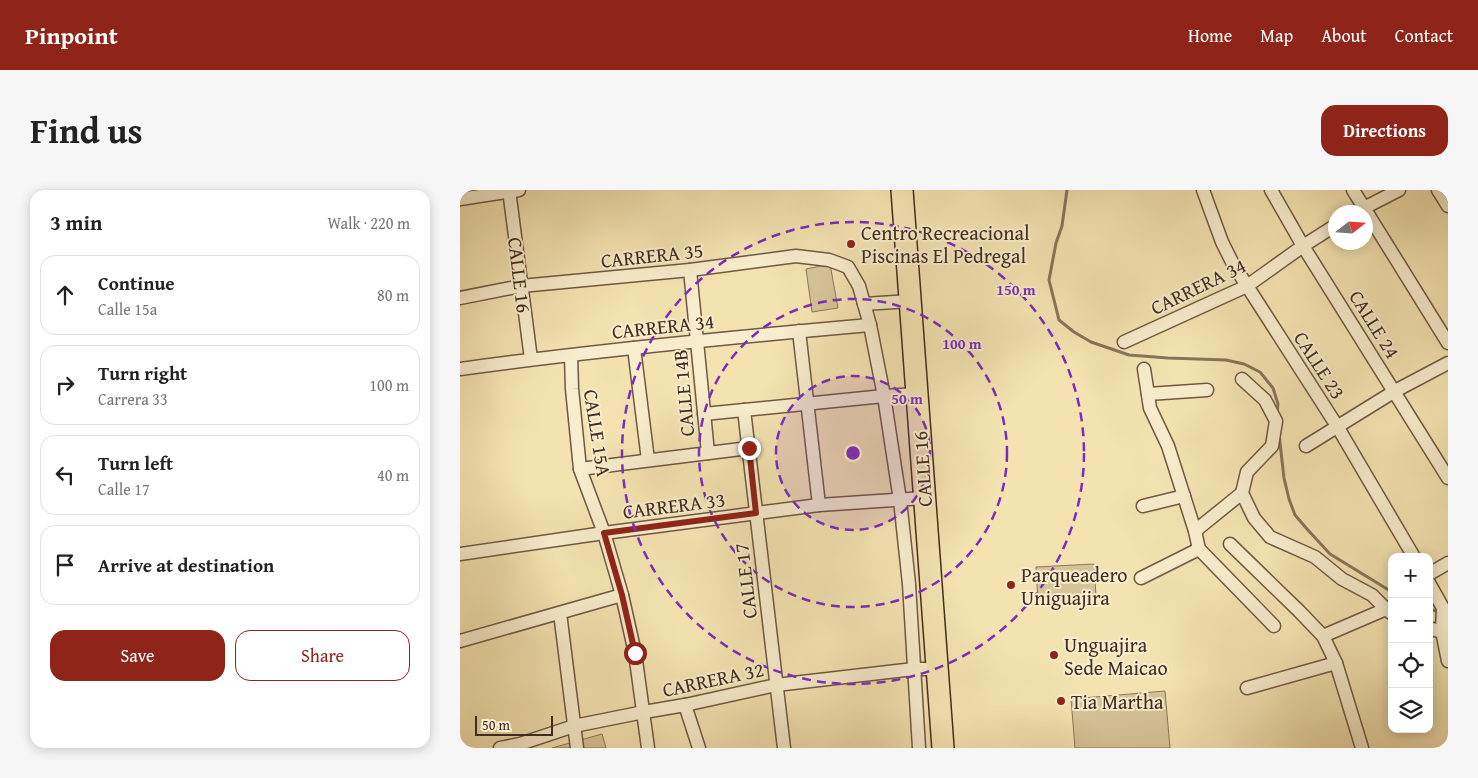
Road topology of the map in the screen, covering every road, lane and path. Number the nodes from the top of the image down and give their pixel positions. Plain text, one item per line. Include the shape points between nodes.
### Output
1 (902, 190) edge
2 (1203, 190) edge
3 (1271, 190) edge
4 (1353, 190) edge
5 (1400, 190) edge
6 (1438, 190) edge
7 (512, 191) edge
8 (460, 199) edge
9 (1358, 205) edge
10 (1370, 205) edge
11 (1448, 206) edge
12 (1328, 230) edge
13 (1373, 230) edge
14 (1303, 246) junction
15 (690, 270) junction
16 (521, 286) junction
17 (1247, 286) junction
18 (460, 298) edge
19 (910, 301) junction
20 (864, 304) junction
21 (870, 325) junction
22 (800, 331) junction
23 (697, 341) junction
24 (1124, 342) dead end
25 (1448, 344) edge
26 (634, 348) junction
27 (571, 356) junction
28 (531, 359) junction
29 (1448, 363) edge
30 (460, 369) edge
31 (1144, 369) dead end
32 (1242, 379) dead end
33 (1207, 390) dead end
34 (1395, 391) junction
35 (917, 394) junction
36 (1148, 394) junction
37 (884, 396) junction
38 (808, 404) junction
39 (744, 410) junction
40 (704, 414) junction
41 (1337, 426) junction
42 (1306, 446) dead end
43 (749, 448) junction
44 (708, 453) junction
45 (648, 460) junction
46 (580, 469) junction
47 (1448, 478) edge
48 (1242, 494) junction
49 (1184, 496) junction
50 (924, 498) junction
51 (900, 500) junction
52 (819, 505) junction
53 (1143, 506) dead end
54 (756, 513) junction
55 (1195, 531) junction
56 (604, 533) junction
57 (1230, 544) dead end
58 (1199, 549) junction
59 (1412, 553) edge
60 (460, 554) edge
61 (1448, 563) edge
62 (1433, 572) edge
63 (1141, 578) dead end
64 (1433, 588) edge
65 (622, 595) junction
66 (1446, 606) edge
67 (1388, 610) edge
68 (1388, 611) edge
69 (560, 613) junction
70 (1274, 626) dead end
71 (1433, 629) edge
72 (1442, 632) junction
73 (1323, 636) junction
74 (460, 641) edge
75 (1448, 660) edge
76 (1336, 663) junction
77 (914, 669) junction
78 (937, 669) junction
79 (776, 685) junction
80 (1247, 688) dead end
81 (685, 705) junction
82 (644, 712) junction
83 (574, 726) junction
84 (521, 746) edge
85 (500, 748) edge
86 (577, 748) edge
87 (648, 748) edge
88 (699, 748) edge
89 (784, 748) edge
90 (919, 748) edge
91 (942, 748) edge
92 (1362, 748) edge

1 - 19 highway, CALLE 16
2 - 17 street, CALLE 23 via 1222,242
3 - 14 street, CALLE 24
4 - 9 street
5 - 10 street
6 - 11 street
7 - 8 street
7 - 16 street, CALLE 16
12 - 14 street, CARRERA 34
13 - 25 street
14 - 17 street, CARRERA 34
14 - 34 street, CALLE 24
15 - 16 street, CARRERA 35
15 - 20 street, CARRERA 35 via 796,256 829,260 848,267 859,286
15 - 23 street, CALLE 14B
16 - 18 street, CARRERA 35
16 - 28 street, CALLE 16
17 - 24 street, CARRERA 34
17 - 41 street, CALLE 23
19 - 20 street
19 - 35 highway, CALLE 16
20 - 21 street
21 - 22 street, CARRERA 34
21 - 37 street
22 - 23 street, CARRERA 34
22 - 38 street
23 - 26 street, CARRERA 34
23 - 40 street, CALLE 14B
26 - 27 street, CARRERA 34
26 - 45 street
27 - 28 street, CARRERA 34
27 - 46 street, CALLE 15A
28 - 30 street, CARRERA 34
29 - 34 street
31 - 36 street
32 - 48 street via 1265,400 1276,421 1272,446 1247,472
33 - 36 street
34 - 41 street
34 - 47 street, CALLE 24
35 - 37 street
35 - 50 highway, CALLE 16
36 - 49 street via 1150,408 1168,446
37 - 38 street
37 - 51 street
38 - 39 street
38 - 52 street
39 - 40 street
39 - 43 street, CALLE 17
40 - 44 street, CALLE 14B
41 - 42 street
41 - 59 street, CALLE 23
43 - 44 street
43 - 54 street, CALLE 17
44 - 45 street
45 - 46 street
46 - 56 street, CALLE 15A
48 - 55 street
48 - 67 street via 1254,518 1270,537 1315,557 1342,579 1372,595
49 - 53 street
49 - 55 street
50 - 51 street, CARRERA 33
50 - 78 highway, CALLE 16
51 - 52 street, CARRERA 33
51 - 77 street via 910,584
52 - 54 street, CARRERA 33
54 - 56 street, CARRERA 33
54 - 79 street, CALLE 17
55 - 58 street
56 - 60 street, CARRERA 33
56 - 65 street, CALLE 15A
57 - 73 street
58 - 63 street
58 - 70 street
61 - 62 street
64 - 66 street
65 - 69 street
65 - 82 street, CALLE 15A
66 - 72 street
68 - 73 street
69 - 74 street
69 - 83 street
71 - 72 street
72 - 75 street
73 - 76 street
76 - 80 street
76 - 92 street
77 - 78 street, CARRERA 32
77 - 79 street, CARRERA 32
77 - 90 street
78 - 91 highway, CALLE 16
79 - 81 street, CARRERA 32
79 - 89 street, CALLE 17
81 - 82 street, CARRERA 32
81 - 88 street
82 - 83 street, CARRERA 32
82 - 87 street, CALLE 15A
83 - 84 street, CARRERA 32
83 - 86 street
84 - 85 street, CARRERA 32

